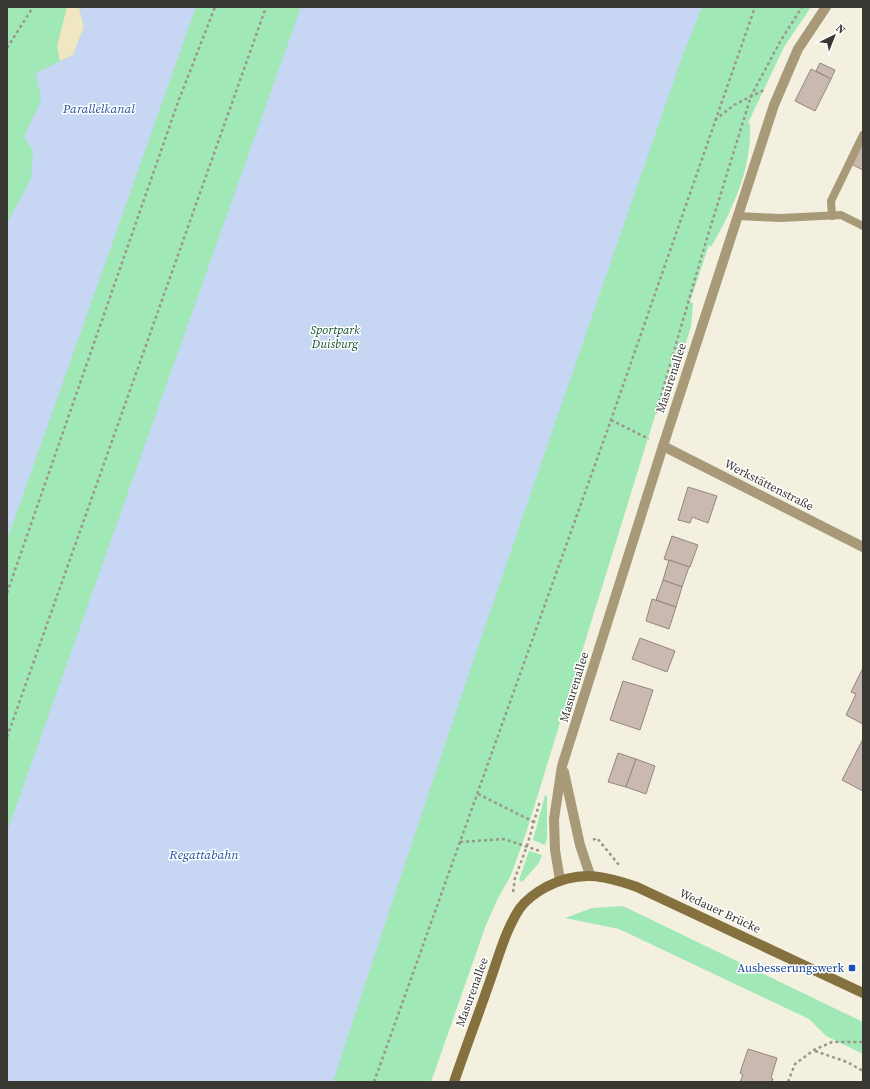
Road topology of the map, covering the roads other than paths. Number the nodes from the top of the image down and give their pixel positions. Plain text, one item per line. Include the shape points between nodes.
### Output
1 (826, 7) edge
2 (863, 135) edge
3 (737, 216) junction
4 (832, 216) junction
5 (863, 226) edge
6 (663, 446) junction
7 (863, 547) edge
8 (562, 766) junction
9 (590, 875) junction
10 (560, 880) junction
11 (863, 992) edge
12 (454, 1082) edge

1 - 3 street, Masurenallee via 798,49 783,82
2 - 4 lane via 831,201
3 - 4 lane
3 - 6 street, Masurenallee
4 - 5 lane via 841,215
6 - 7 street, Werkstättenstraße
6 - 8 street, Masurenallee
8 - 9 street via 580,845
8 - 10 street, Masurenallee via 554,819 554,850
9 - 10 main road, Wedauer Brücke
9 - 11 main road, Wedauer Brücke via 614,879 637,887
10 - 12 main road, Masurenallee via 536,893 521,907 511,926

